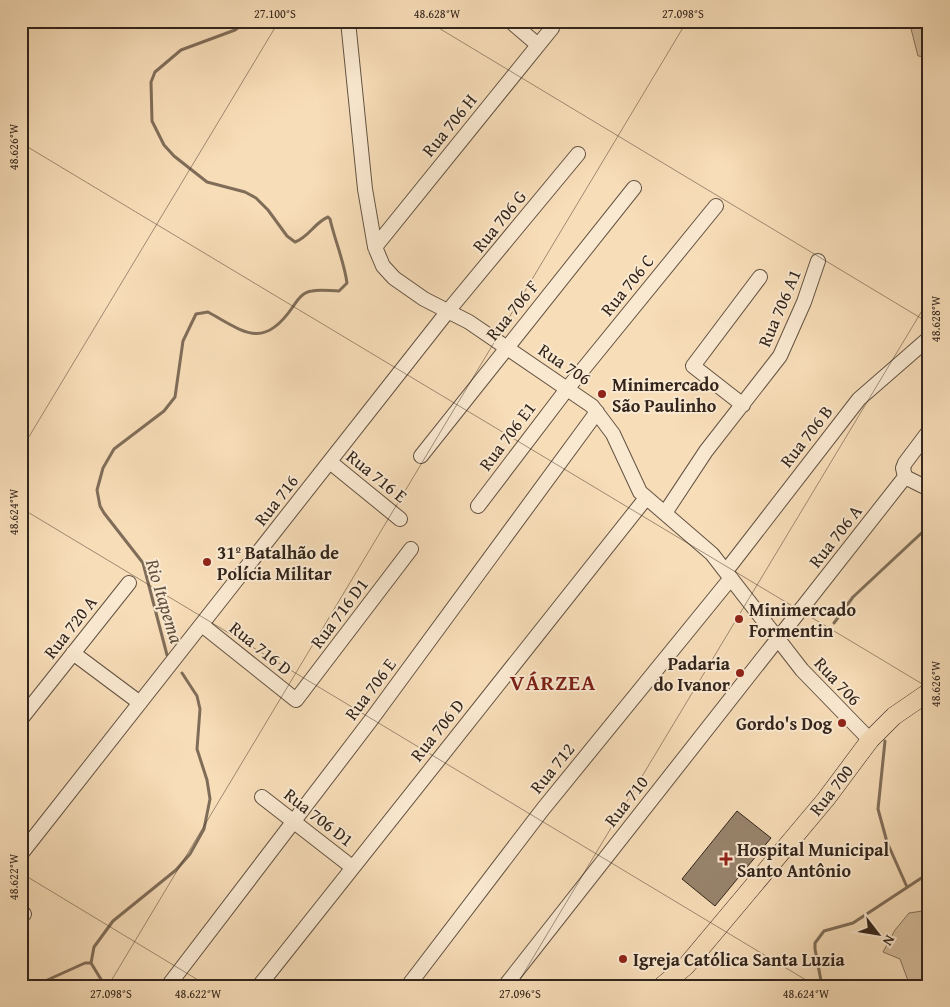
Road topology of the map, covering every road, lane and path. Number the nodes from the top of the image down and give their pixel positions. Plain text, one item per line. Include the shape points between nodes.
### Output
1 (348, 21) edge
2 (510, 21) edge
3 (552, 28) dead end
4 (538, 45) junction
5 (578, 154) dead end
6 (634, 188) dead end
7 (716, 206) dead end
8 (375, 247) junction
9 (818, 261) dead end
10 (760, 277) dead end
11 (448, 312) junction
12 (929, 338) edge
13 (506, 347) junction
14 (567, 389) junction
15 (743, 405) junction
16 (597, 412) junction
17 (929, 431) edge
18 (421, 456) dead end
19 (330, 462) junction
20 (905, 477) junction
21 (929, 489) edge
22 (646, 498) junction
23 (478, 506) dead end
24 (665, 513) junction
25 (400, 518) dead end
26 (411, 549) dead end
27 (728, 574) junction
28 (129, 583) dead end
29 (202, 625) junction
30 (778, 639) junction
31 (73, 653) junction
32 (929, 692) edge
33 (296, 700) joint
34 (140, 703) junction
35 (21, 719) edge
36 (870, 740) junction
37 (262, 797) dead end
38 (293, 821) junction
39 (21, 854) edge
40 (352, 867) junction
41 (168, 986) edge
42 (258, 986) edge
43 (408, 986) edge
44 (504, 986) edge
45 (662, 986) edge

1 - 8 street, Rua 706 via 361,152
2 - 4 street
3 - 4 street, Rua 706 H
4 - 8 street, Rua 706 H
5 - 11 street, Rua 706 G
6 - 13 street, Rua 706 F
7 - 14 street, Rua 706 C
8 - 11 street, Rua 706 via 383,266 394,278
9 - 15 street, Rua 706 A1 via 786,347
10 - 15 street via 693,366
11 - 13 street, Rua 706
11 - 19 street, Rua 716
12 - 27 street, Rua 706 B via 859,399
13 - 14 street, Rua 706
13 - 18 street, Rua 706 F
14 - 16 street, Rua 706
14 - 23 street, Rua 706 E1
15 - 24 street, Rua 706 A1 via 706,451
16 - 22 street, Rua 706
16 - 38 street, Rua 706 E
17 - 20 street via 902,468
19 - 25 street, Rua 716 E
19 - 29 street, Rua 716
20 - 21 street
20 - 30 street, Rua 706 A
22 - 24 street, Rua 706
22 - 40 street, Rua 706 D
24 - 27 street, Rua 706 via 704,546
26 - 33 street, Rua 716 D1
27 - 30 street, Rua 706
27 - 43 street, Rua 712
28 - 31 street, Rua 720 A
29 - 33 street, Rua 716 D
29 - 34 street, Rua 716
30 - 36 street, Rua 706 via 808,677
30 - 44 street, Rua 710
31 - 34 street
31 - 35 street, Rua 720 A
32 - 36 main road, Rua 700 via 894,716
34 - 39 street, Rua 716
36 - 45 main road, Rua 700 via 826,799 686,966
37 - 38 street, Rua 706 D1
38 - 40 street, Rua 706 D1
38 - 41 street, Rua 706 E
40 - 42 street, Rua 706 D

